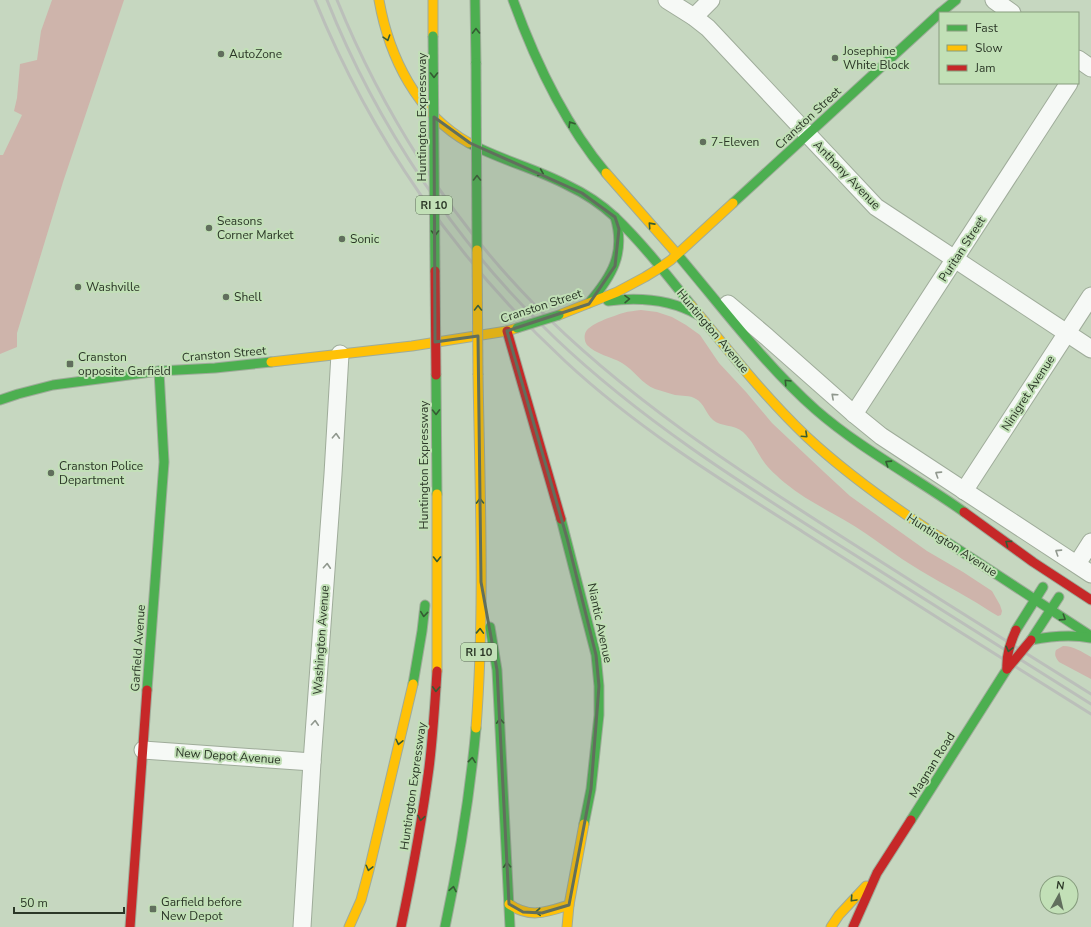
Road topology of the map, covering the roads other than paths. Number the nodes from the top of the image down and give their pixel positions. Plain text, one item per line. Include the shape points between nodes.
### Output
1 (379, 0) edge
2 (433, 0) edge
3 (476, 0) edge
4 (514, 0) edge
5 (667, 0) edge
6 (711, 0) edge
7 (956, 0) edge
8 (994, 0) edge
9 (941, 12) edge
10 (1011, 12) edge
11 (939, 14) edge
12 (694, 17) junction
13 (1068, 84) edge
14 (808, 135) junction
15 (615, 217) junction
16 (677, 254) junction
17 (954, 259) junction
18 (661, 268) junction
19 (703, 284) junction
20 (1091, 296) edge
21 (589, 304) junction
22 (701, 317) junction
23 (507, 331) junction
24 (1067, 333) junction
25 (1091, 349) edge
26 (340, 354) junction
27 (159, 371) junction
28 (0, 400) edge
29 (854, 414) junction
30 (436, 450) junction
31 (964, 491) junction
32 (1091, 542) edge
33 (1077, 564) junction
34 (428, 565) dead end
35 (1051, 574) junction
36 (1091, 574) edge
37 (481, 582) junction
38 (1067, 584) junction
39 (425, 596) dead end
40 (1035, 599) junction
41 (1091, 600) edge
42 (1051, 610) junction
43 (1091, 637) edge
44 (1031, 640) junction
45 (1007, 669) junction
46 (143, 750) junction
47 (312, 762) junction
48 (878, 873) junction
49 (509, 904) junction
50 (569, 905) junction
51 (130, 927) edge
52 (302, 927) edge
53 (349, 927) edge
54 (402, 927) edge
55 (445, 927) edge
56 (510, 927) edge
57 (567, 927) edge
58 (831, 927) edge
59 (853, 927) edge

1 -> 15 main road, Huntington Avenue via 385,31 395,58 414,91 439,122 481,149 570,187 601,205
2 -> 30 main road, Huntington Expressway / RI 10, bridge
37 -> 3 main road, RI 10, bridge
16 -> 4 main road, Huntington Avenue via 604,172 567,118 526,36
5 - 12 street, Anthony Avenue
6 - 12 street
7 - 9 main road, Cranston Street
8 - 10 street
11 - 14 main road, Cranston Street
12 - 14 street, Anthony Avenue via 708,28
13 - 17 street, Puritan Street
14 - 16 main road, Cranston Street
14 - 17 street, Anthony Avenue via 876,207
15 - 18 main road, Huntington Avenue
15 - 21 main road via 620,234 616,261 606,282
16 - 18 main road, Cranston Street
16 - 19 main road, Huntington Avenue
17 - 24 street, Anthony Avenue
17 - 29 street, Puritan Street
18 - 21 main road, Cranston Street via 628,287
18 - 22 main road, Huntington Avenue
29 -> 19 street, Huntington Avenue via 755,326
35 -> 19 main road, Huntington Avenue via 857,442 826,418 775,369
20 - 24 street, Ninigret Avenue
21 -> 22 main road via 627,299 661,301
21 - 23 main road, Cranston Street, bridge
22 -> 40 main road, Huntington Avenue via 780,410 843,468 892,506
23 - 26 main road, Cranston Street
23 - 50 main road, Niantic Avenue via 567,538 596,655 599,678 599,715 591,789
24 - 25 street, Anthony Avenue
24 - 31 street, Ninigret Avenue
26 - 27 main road, Cranston Street via 215,368
47 -> 26 street, Washington Avenue via 334,474
27 - 28 main road, Cranston Street via 53,386
27 - 46 main road, Garfield Avenue via 164,462
31 -> 29 street, Huntington Avenue via 892,444
30 - 34 main road
30 -> 54 main road, Huntington Expressway / RI 10 via 437,664 434,716 421,821
33 -> 31 street, Huntington Avenue
32 - 33 street
33 - 36 street, Huntington Avenue
35 - 38 main road, Huntington Avenue
35 - 40 main road, Magnan Road
49 -> 37 main road via 497,670
55 -> 37 main road, RI 10 via 462,839 475,734
38 - 41 main road, Huntington Avenue
38 - 42 main road, Magnan Road
39 -> 53 main road via 419,654 405,716 364,889
40 - 42 main road, Huntington Avenue
40 -> 45 main road, Magnan Road, bridge via 1009,645
42 -> 43 main road, Huntington Avenue
42 - 44 main road, Magnan Road
43 - 44 main road via 1060,635
44 - 45 main road, Magnan Road, bridge
45 - 48 main road, Magnan Road
46 - 47 street, New Depot Avenue
46 - 51 main road, Garfield Avenue
47 - 52 street, Washington Avenue
48 -> 58 main road, Magnan Road
48 - 59 main road, Magnan Road
50 -> 49 main road via 536,913 523,912
49 - 56 main road
50 - 57 main road, Niantic Avenue

